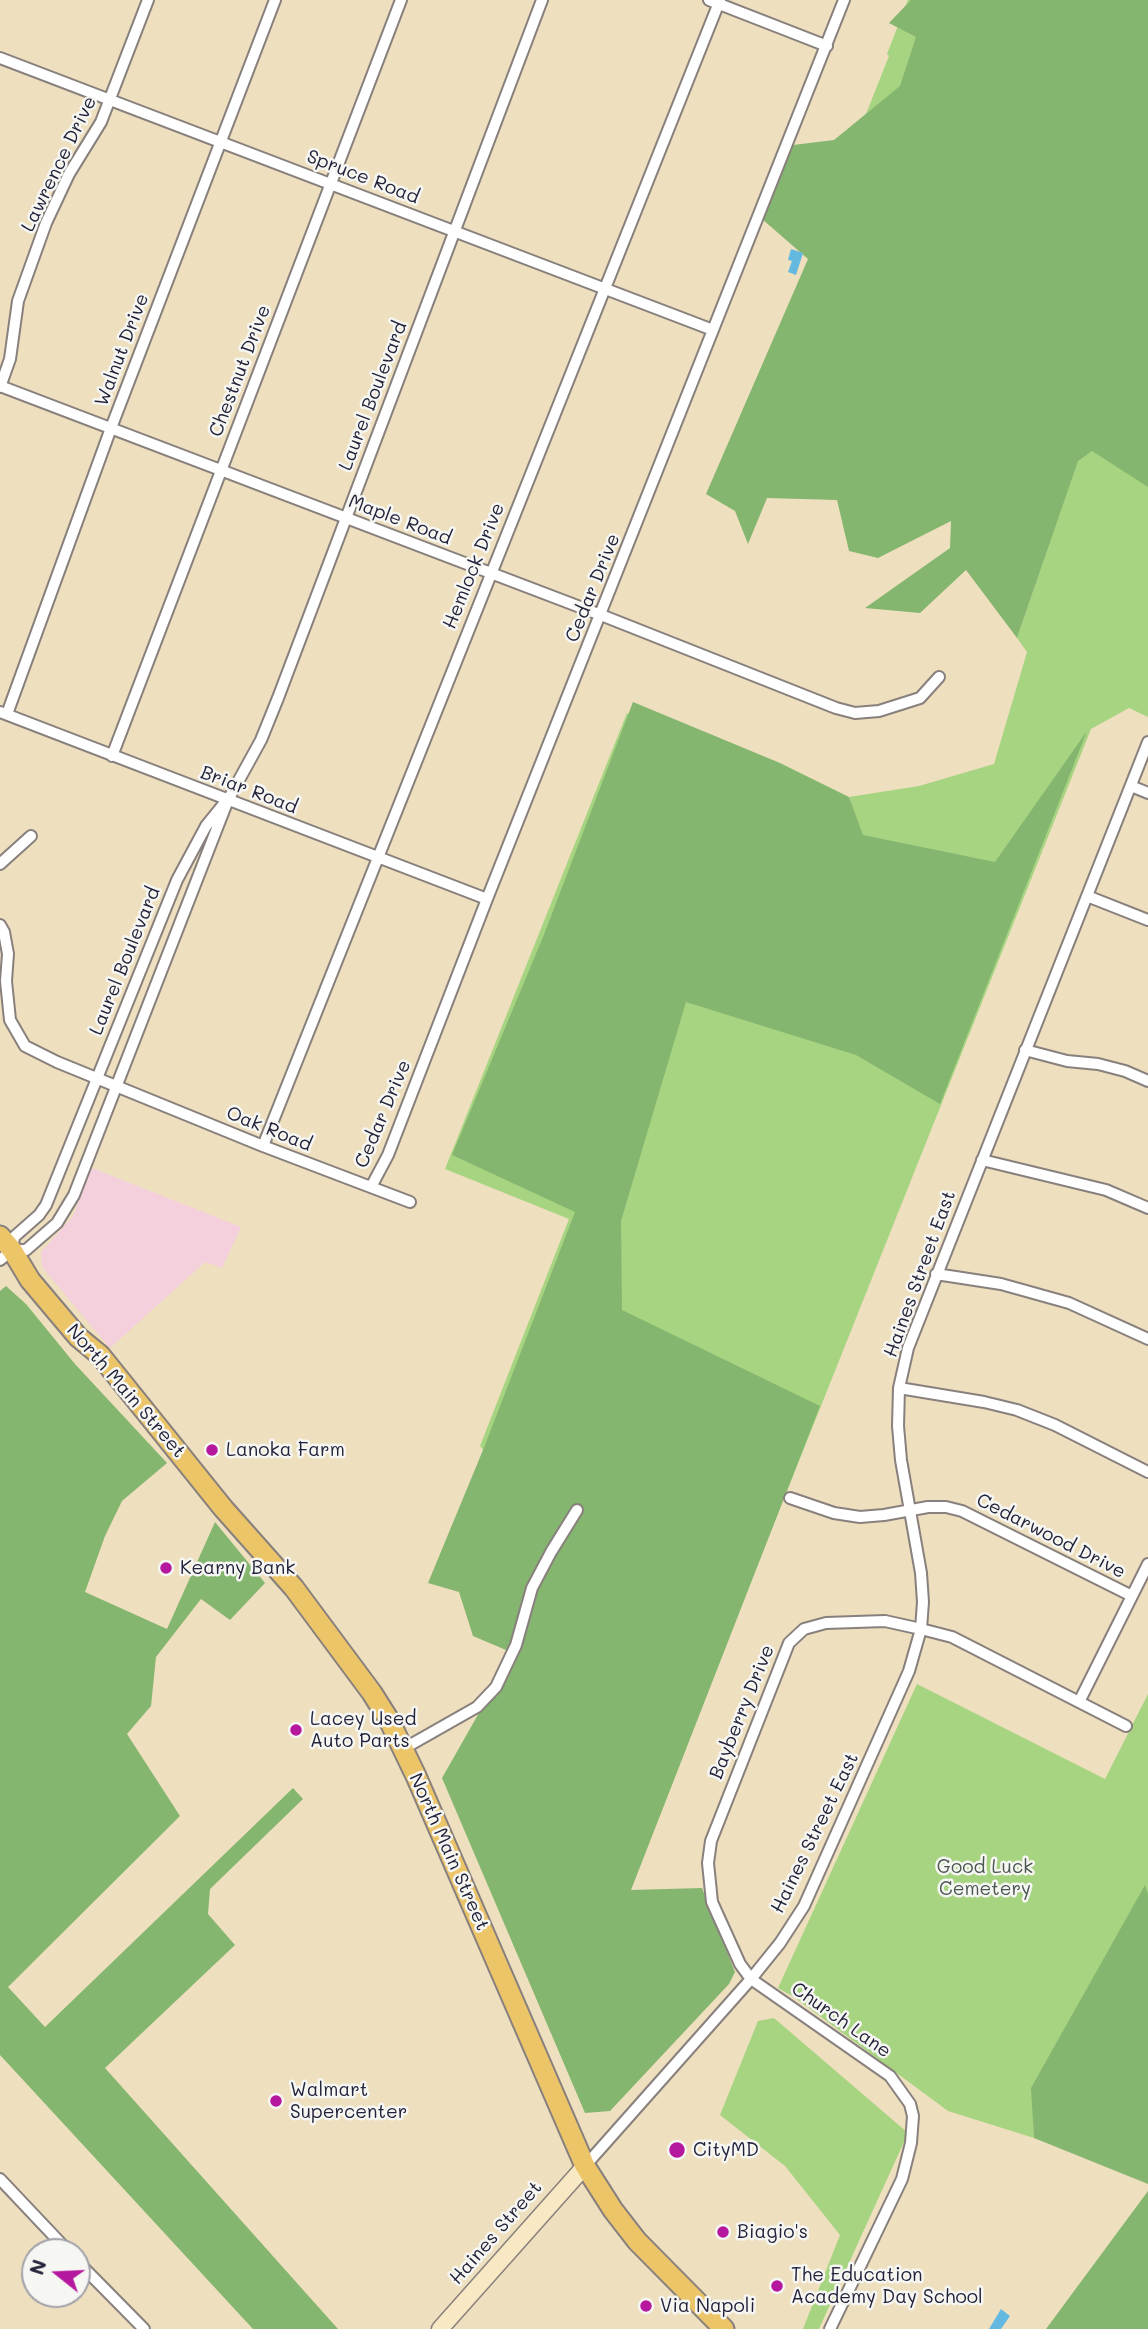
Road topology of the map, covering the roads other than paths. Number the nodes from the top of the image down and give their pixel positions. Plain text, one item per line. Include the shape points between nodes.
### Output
1 (148, 0) edge
2 (275, 0) edge
3 (401, 0) edge
4 (542, 0) edge
5 (844, 0) edge
6 (716, 1) edge
7 (827, 46) junction
8 (0, 58) edge
9 (110, 100) junction
10 (220, 141) junction
11 (331, 184) junction
12 (455, 231) junction
13 (604, 288) junction
14 (713, 330) junction
15 (0, 387) edge
16 (111, 428) junction
17 (221, 470) junction
18 (346, 518) junction
19 (490, 573) junction
20 (601, 615) junction
21 (939, 677) dead end
22 (4, 713) edge
23 (1148, 742) edge
24 (112, 756) junction
25 (1131, 786) junction
26 (1148, 793) edge
27 (228, 800) junction
28 (31, 836) dead end
29 (379, 858) junction
30 (0, 864) edge
31 (1087, 895) junction
32 (487, 899) junction
33 (1148, 920) edge
34 (0, 925) edge
35 (1025, 1050) junction
36 (97, 1078) junction
37 (1148, 1082) edge
38 (115, 1086) junction
39 (71, 1144) junction
40 (263, 1146) junction
41 (89, 1151) junction
42 (982, 1160) junction
43 (371, 1187) junction
44 (410, 1202) dead end
45 (1148, 1208) edge
46 (4, 1249) edge
47 (936, 1274) junction
48 (1148, 1339) edge
49 (899, 1388) junction
50 (1148, 1472) edge
51 (790, 1498) dead end
52 (578, 1510) dead end
53 (910, 1510) junction
54 (1148, 1564) edge
55 (1132, 1596) junction
56 (921, 1629) junction
57 (1079, 1702) junction
58 (1125, 1726) dead end
59 (403, 1749) junction
60 (751, 1979) junction
61 (585, 2166) junction
62 (0, 2179) edge
63 (56, 2238) edge
64 (91, 2275) edge
65 (145, 2329) edge
66 (440, 2329) edge
67 (724, 2329) edge
68 (831, 2329) edge

1 - 9 street, Lawrence Drive
2 - 10 street, Walnut Drive
3 - 11 street, Chestnut Drive
4 - 12 street, Laurel Boulevard
5 - 7 street, Cedar Drive
6 - 7 street
6 - 13 street, Hemlock Drive
7 - 14 street, Cedar Drive
8 - 9 street, Spruce Road
9 - 10 street, Spruce Road
9 - 15 street, Lawrence Drive via 46,223 18,301 10,359
10 - 11 street, Spruce Road
10 - 16 street, Walnut Drive
11 - 12 street, Spruce Road
11 - 17 street, Chestnut Drive
12 - 13 street, Spruce Road
12 - 18 street, Laurel Boulevard
13 - 14 street, Spruce Road
13 - 19 street, Hemlock Drive
14 - 20 street, Cedar Drive
15 - 16 street, Maple Road
16 - 17 street, Maple Road
16 - 22 street, Walnut Drive
17 - 18 street, Maple Road
17 - 24 street, Chestnut Drive
18 - 19 street, Maple Road
18 - 27 street, Laurel Boulevard via 261,740
19 - 20 street, Maple Road
19 - 29 street, Hemlock Drive
20 - 21 street, Maple Road via 855,713 920,698
20 - 32 street, Cedar Drive
22 - 24 street, Briar Road
23 - 25 street, Haines Street East
24 - 27 street, Briar Road
25 - 26 street
25 - 31 street, Haines Street East
27 - 29 street, Briar Road
27 - 36 street, Laurel Boulevard via 206,826 185,863
27 - 38 street, Laurel Boulevard
28 - 30 street
29 - 32 street, Briar Road
29 - 40 street, Hemlock Drive
31 - 33 street
31 - 35 street, Haines Street East
32 - 43 street, Cedar Drive via 388,1155
34 - 36 street, Oak Road via 8,954 10,1020 24,1046
35 - 37 street via 1125,1071
35 - 42 street, Haines Street East
36 - 38 street, Oak Road
36 - 39 street, Laurel Boulevard
38 - 40 street, Oak Road
38 - 41 street, Laurel Boulevard
39 - 41 street
39 - 46 street, Laurel Boulevard via 40,1215
40 - 43 street, Oak Road
41 - 46 street, Laurel Boulevard via 74,1195 57,1223 26,1250
42 - 45 street via 1105,1190
42 - 47 street, Haines Street East
43 - 44 street, Oak Road
46 - 59 highway, North Main Street via 78,1337 100,1355 294,1588 372,1693
47 - 48 street via 1001,1284 1069,1303
47 - 49 street, Haines Street East via 908,1348
49 - 50 street via 1017,1410
49 - 53 street, Haines Street East via 901,1460
51 - 53 street, Cedarwood Drive via 860,1517
52 - 59 street via 533,1588 516,1645 496,1687 477,1707
53 - 55 street, Cedarwood Drive via 946,1507 962,1511
53 - 56 street, Haines Street East via 921,1573
54 - 55 street
55 - 57 street
56 - 57 street, Bayberry Drive via 952,1637
56 - 60 street, Haines Street East via 909,1671 804,1906
56 - 60 street, Bayberry Drive via 886,1622 825,1623 804,1629 789,1643 718,1820 708,1863 712,1902
57 - 58 street, Bayberry Drive
59 - 61 highway, North Main Street
60 - 61 street, Haines Street East
60 - 68 street, Church Lane via 890,2076 914,2116 902,2179
61 - 66 street, Haines Street
61 - 67 highway, North Main Street via 637,2241
62 - 63 street
64 - 65 street

